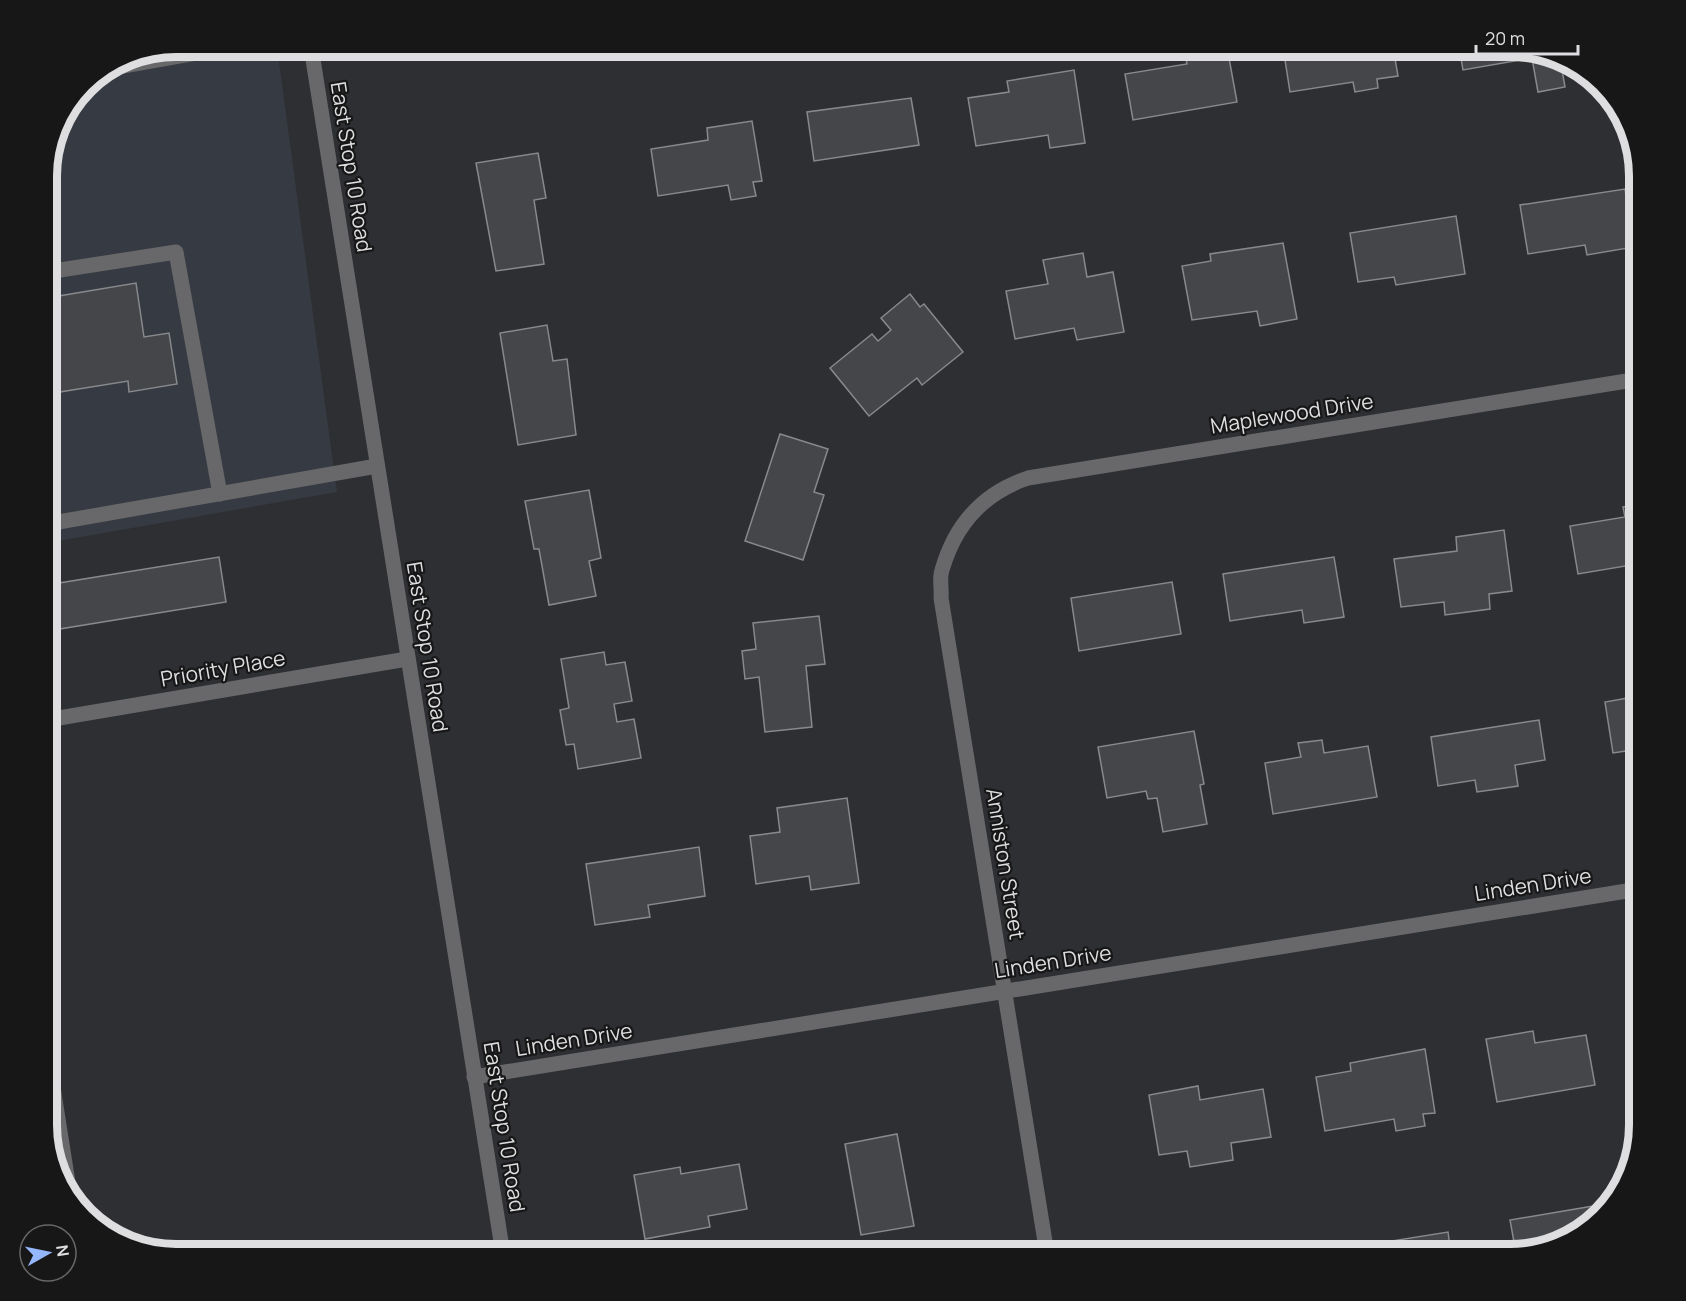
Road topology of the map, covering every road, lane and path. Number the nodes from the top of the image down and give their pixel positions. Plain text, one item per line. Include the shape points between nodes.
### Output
1 (171, 57) edge
2 (313, 57) edge
3 (138, 63) edge
4 (57, 270) edge
5 (1629, 381) edge
6 (377, 466) junction
7 (220, 494) junction
8 (965, 520) joint
9 (57, 522) edge
10 (407, 659) junction
11 (57, 718) edge
12 (1629, 891) edge
13 (1004, 991) junction
14 (474, 1077) junction
15 (57, 1113) edge
16 (66, 1171) edge
17 (501, 1244) edge
18 (1045, 1244) edge

1 - 3 street
2 - 6 street, East Stop 10 Road
4 - 7 street via 176,252
5 - 8 street, Maplewood Drive via 1028,478 994,494
6 - 7 street
6 - 10 street, East Stop 10 Road
7 - 9 street
8 - 13 street, Anniston Street via 947,552 941,598
10 - 11 street, Priority Place
10 - 14 street, East Stop 10 Road
12 - 13 street, Linden Drive
13 - 14 street, Linden Drive
13 - 18 street, Anniston Street
14 - 17 street, East Stop 10 Road
15 - 16 street

